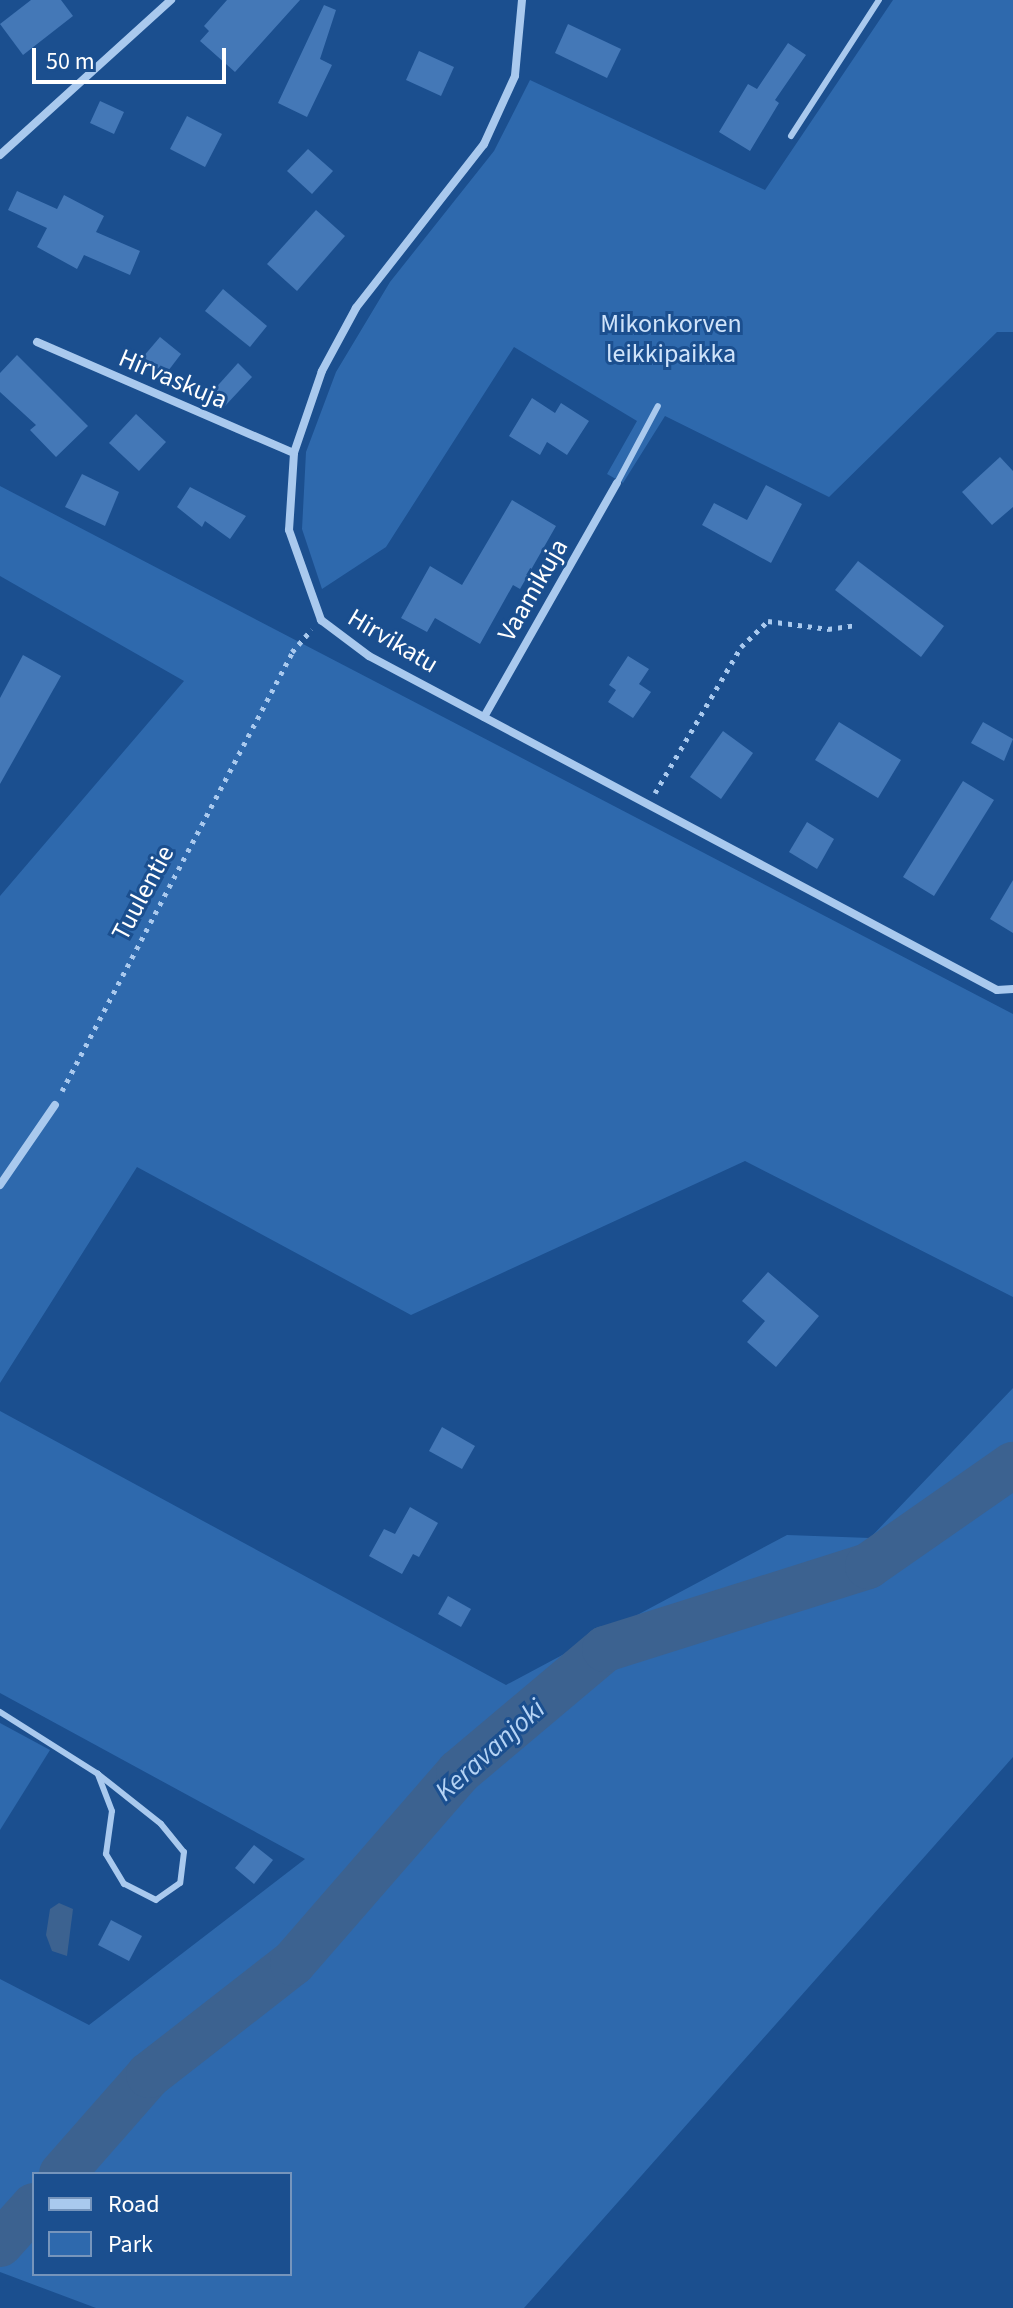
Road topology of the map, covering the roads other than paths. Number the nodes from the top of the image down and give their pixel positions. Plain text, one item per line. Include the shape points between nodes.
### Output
1 (171, 0) edge
2 (522, 0) edge
3 (879, 0) edge
4 (791, 136) dead end
5 (0, 155) edge
6 (37, 342) dead end
7 (658, 406) dead end
8 (294, 453) junction
9 (617, 483) joint
10 (484, 717) junction
11 (1013, 989) edge
12 (55, 1105) road end
13 (0, 1185) edge
14 (0, 1712) edge
15 (98, 1774) junction

1 - 5 street
2 - 8 street, Hirvikatu via 515,76 484,144 356,308 322,371
3 - 4 lane
6 - 8 street, Hirvaskuja
7 - 9 lane
8 - 10 street, Hirvikatu via 289,530 321,620 369,656
9 - 10 street, Vaamikuja
10 - 11 street, Hirvikatu via 997,990
12 - 13 street
14 - 15 lane
15 - 15 lane via 112,1811 106,1854 124,1884 156,1900 180,1883 184,1852 161,1824

